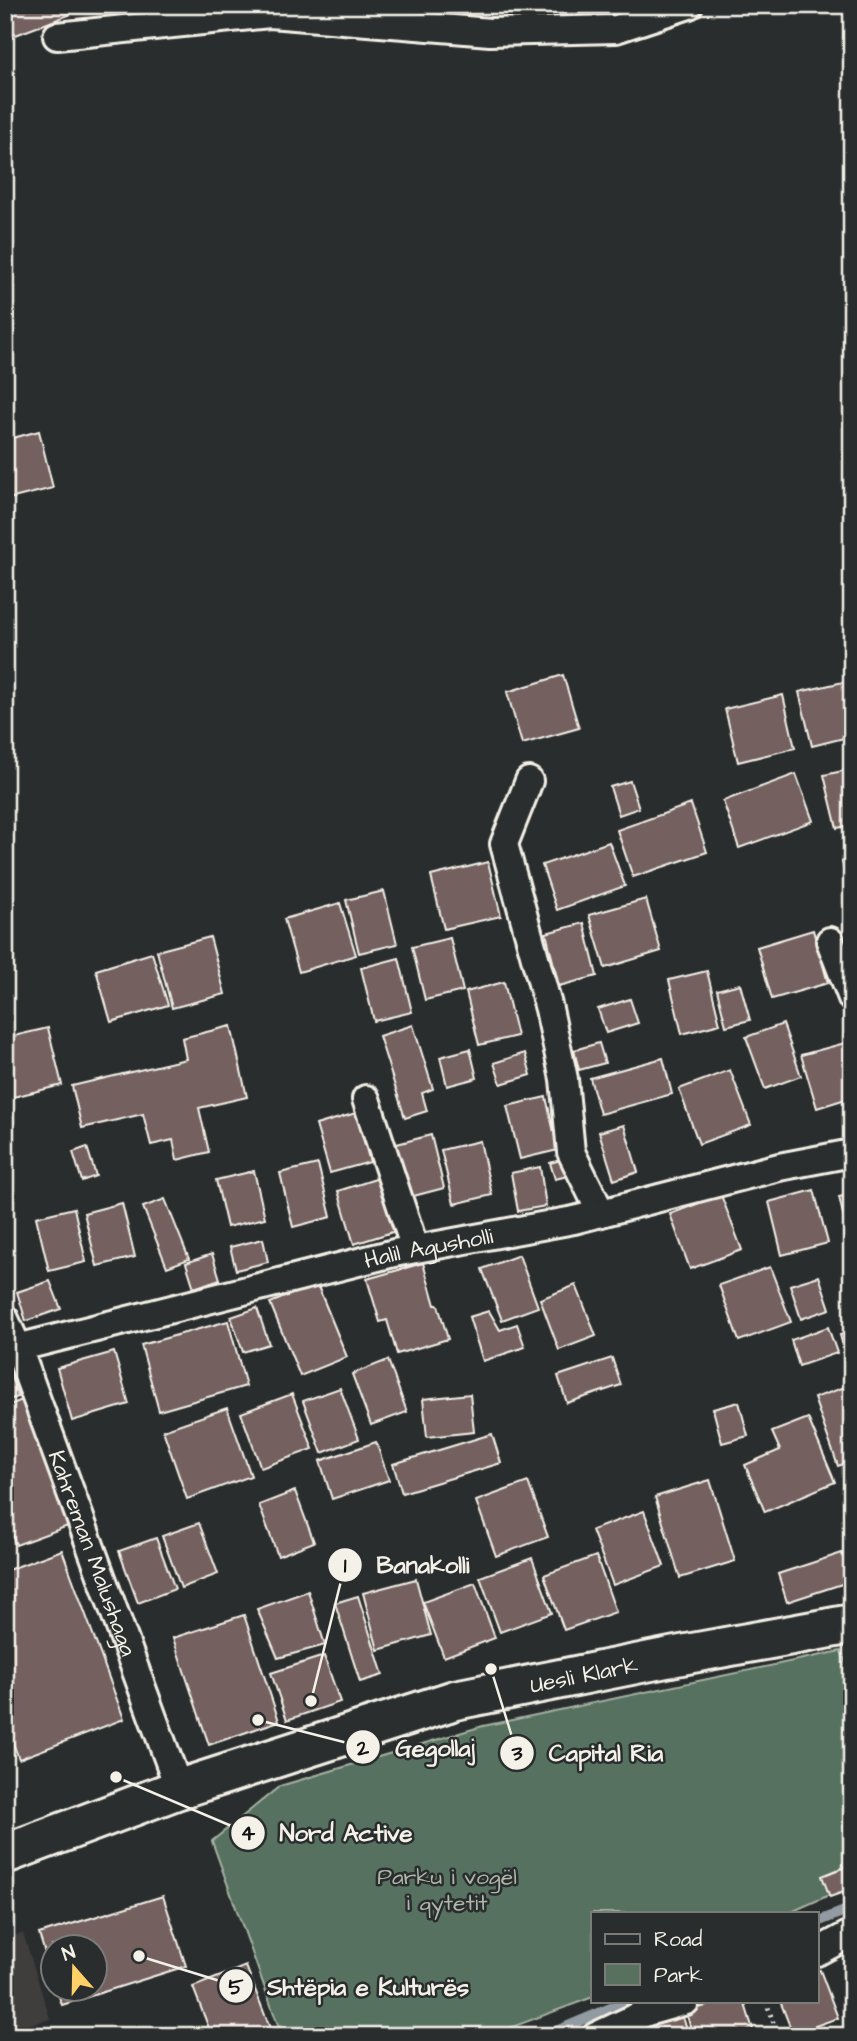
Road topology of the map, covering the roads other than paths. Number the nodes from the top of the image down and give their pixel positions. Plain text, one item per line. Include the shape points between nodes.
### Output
1 (689, 5) edge
2 (57, 36) dead end
3 (529, 781) dead end
4 (830, 941) dead end
5 (852, 998) edge
6 (366, 1099) dead end
7 (852, 1153) edge
8 (601, 1213) junction
9 (415, 1249) junction
10 (5, 1319) edge
11 (12, 1349) edge
12 (852, 1624) edge
13 (179, 1789) junction
14 (5, 1854) edge
15 (852, 1933) edge
16 (818, 1951) edge
17 (682, 2002) edge
18 (596, 2036) edge

1 - 2 street via 616,29 490,32 270,14
3 - 8 street via 504,844 549,1009 564,1079 571,1152
4 - 5 street
6 - 9 street
7 - 8 street, Halil Agusholli
8 - 9 street, Halil Agusholli
9 - 11 street, Halil Agusholli
10 - 11 street, Kahreman Malushaga
11 - 13 street, Kahreman Malushaga
12 - 13 main road, Uesli Klark via 455,1700
13 - 14 main road, Uesli Klark
15 - 16 street
17 - 18 street via 647,2012

